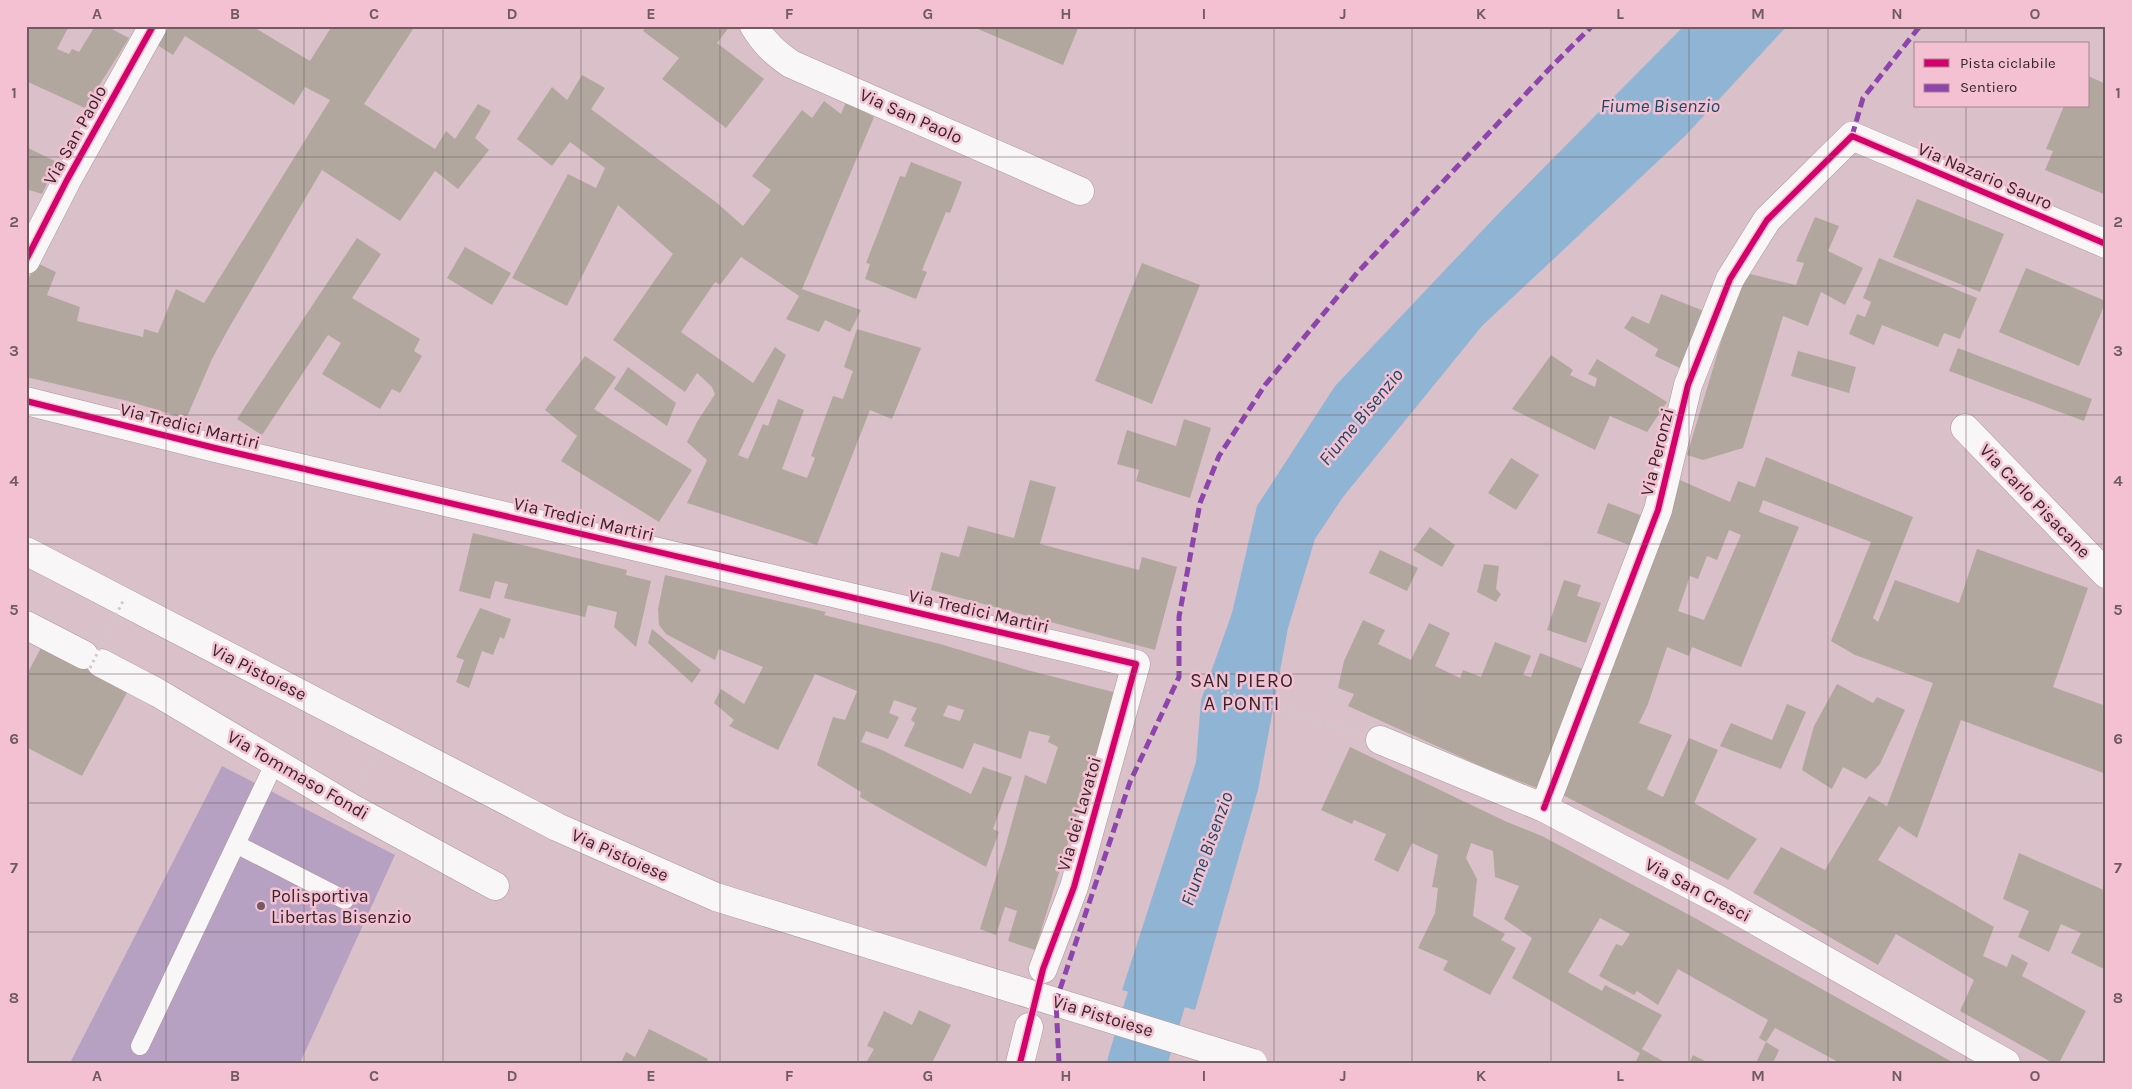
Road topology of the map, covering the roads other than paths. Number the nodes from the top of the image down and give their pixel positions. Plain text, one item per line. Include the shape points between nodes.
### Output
1 (154, 26) edge
2 (754, 26) edge
3 (1852, 136) joint
4 (1080, 191) dead end
5 (2106, 244) edge
6 (26, 260) edge
7 (26, 401) edge
8 (1965, 428) dead end
9 (26, 551) edge
10 (2106, 574) edge
11 (26, 624) edge
12 (1148, 668) joint
13 (1380, 740) dead end
14 (275, 762) junction
15 (1544, 808) junction
16 (236, 844) junction
17 (495, 886) dead end
18 (345, 900) dead end
19 (1043, 969) dead end
20 (1029, 1027) dead end
21 (140, 1046) dead end
22 (1020, 1063) edge
23 (1253, 1063) edge
24 (2006, 1063) edge

1 - 6 street, Via San Paolo
2 - 4 street, Via San Paolo via 764,43 791,64
3 - 5 street, Via Nazario Sauro
3 - 15 street, Via Peronzi via 1767,220 1730,279 1688,385 1658,510
7 - 12 street, Via Tredici Martiri
8 - 10 street, Via Carlo Pisacane
9 - 23 street, Via Pistoiese, bridge via 557,827 716,897
11 - 14 street, Via Tommaso Fondi via 91,662 158,692
12 - 19 street, Via dei Lavatoi
13 - 15 street, Via San Cresci
14 - 16 lane
14 - 17 street, Via Tommaso Fondi
15 - 24 street, Via San Cresci via 1721,901
16 - 18 lane
16 - 21 lane
20 - 22 street

